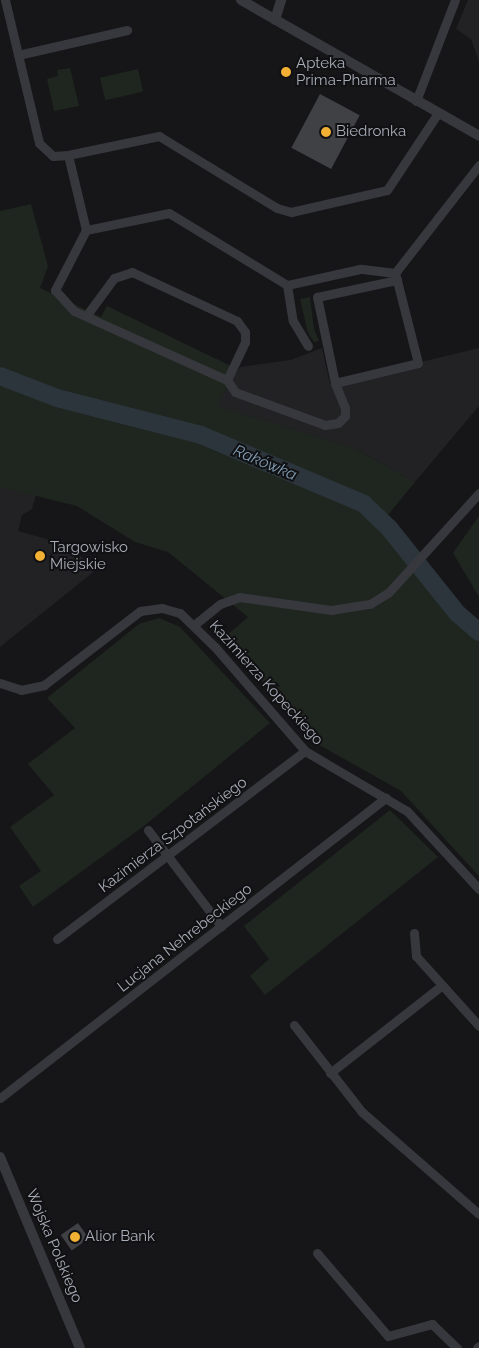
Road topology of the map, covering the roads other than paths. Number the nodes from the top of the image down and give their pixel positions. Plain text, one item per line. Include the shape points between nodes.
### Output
1 (6, 0) edge
2 (241, 0) edge
3 (281, 0) edge
4 (455, 0) edge
5 (275, 20) junction
6 (127, 30) dead end
7 (18, 55) junction
8 (416, 100) junction
9 (438, 113) junction
10 (479, 136) edge
11 (68, 155) junction
12 (479, 165) edge
13 (86, 230) junction
14 (396, 277) junction
15 (287, 285) junction
16 (86, 316) junction
17 (308, 346) dead end
18 (226, 380) junction
19 (335, 383) junction
20 (479, 493) edge
21 (194, 625) junction
22 (0, 682) edge
23 (305, 751) junction
24 (386, 798) junction
25 (148, 830) dead end
26 (168, 857) junction
27 (479, 890) edge
28 (221, 926) junction
29 (414, 933) dead end
30 (57, 939) dead end
31 (441, 986) junction
32 (294, 1025) dead end
33 (479, 1026) edge
34 (330, 1073) junction
35 (0, 1098) edge
36 (0, 1157) edge
37 (479, 1214) edge
38 (317, 1253) dead end
39 (80, 1348) edge
40 (457, 1348) edge

1 - 7 street
2 - 5 street
3 - 5 street
4 - 8 street
5 - 8 street
6 - 7 street
7 - 11 street via 39,144 53,156
8 - 9 street
9 - 10 street
9 - 11 street via 388,190 291,212 277,208 159,136
11 - 13 street
12 - 14 street
13 - 15 street via 170,213
13 - 16 street via 55,290 74,311
14 - 15 street via 360,269
14 - 19 street via 317,298
14 - 19 street via 418,364
15 - 17 street via 293,321
16 - 18 street
16 - 18 street via 114,278 132,272 237,322 245,332 246,342
18 - 19 street via 236,392 324,425 338,423 345,416
20 - 21 street via 386,595 361,606 323,609 239,597 220,604
21 - 22 street, Kazimierza Kopeckiego via 169,610 140,611 44,685 21,690
21 - 23 street, Kazimierza Kopeckiego
23 - 24 street, Kazimierza Kopeckiego
23 - 26 street, Kazimierza Szpotańskiego
24 - 27 street, Kazimierza Kopeckiego via 416,818
24 - 28 street, Lucjana Nehrebeckiego
25 - 26 street
26 - 28 street
26 - 30 street, Kazimierza Szpotańskiego
28 - 35 street, Lucjana Nehrebeckiego
29 - 31 street via 416,956
31 - 33 street
31 - 34 street
32 - 34 street
34 - 37 street via 375,1125
36 - 39 street, Wojska Polskiego
38 - 40 street via 388,1336 432,1324

